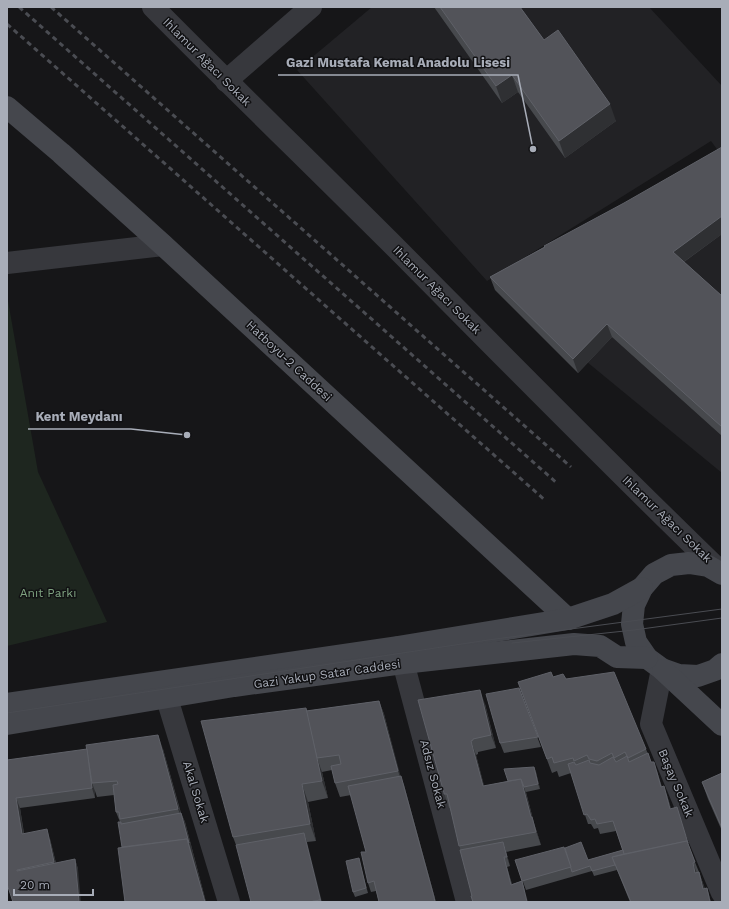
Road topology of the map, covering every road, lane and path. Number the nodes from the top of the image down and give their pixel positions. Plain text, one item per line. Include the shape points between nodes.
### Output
1 (153, 7) edge
2 (311, 7) edge
3 (226, 81) junction
4 (7, 107) edge
5 (163, 245) junction
6 (7, 263) edge
7 (722, 574) edge
8 (642, 588) junction
9 (568, 619) junction
10 (402, 655) junction
11 (654, 663) junction
12 (722, 664) edge
13 (165, 690) junction
14 (7, 704) edge
15 (7, 724) edge
16 (722, 724) edge
17 (722, 893) edge
18 (229, 902) edge
19 (467, 902) edge

1 - 3 street, Ihlamur Ağacı Sokak
2 - 3 street
3 - 7 street, Ihlamur Ağacı Sokak
4 - 5 main road, Hatboyu-2 Caddesi
5 - 6 street
5 - 9 main road, Hatboyu-2 Caddesi
7 - 8 main road via 708,566 689,563 671,566 654,574
8 - 9 main road, Gazi Yakup Satar Caddesi via 613,604
8 - 11 main road via 634,605 632,624 636,642
9 - 10 main road, Gazi Yakup Satar Caddesi
10 - 11 main road, Gazi Yakup Satar Caddesi via 574,644 600,646 617,657
10 - 13 main road, Gazi Yakup Satar Caddesi via 234,686
10 - 19 street, Adsız Sokak
11 - 12 main road, Gazi Yakup Satar Caddesi via 679,675 698,676 716,670
11 - 16 main road
11 - 17 street, Başay Sokak via 651,724
13 - 14 main road, Gazi Yakup Satar Caddesi
13 - 15 main road, Gazi Yakup Satar Caddesi
13 - 18 street, Akal Sokak

